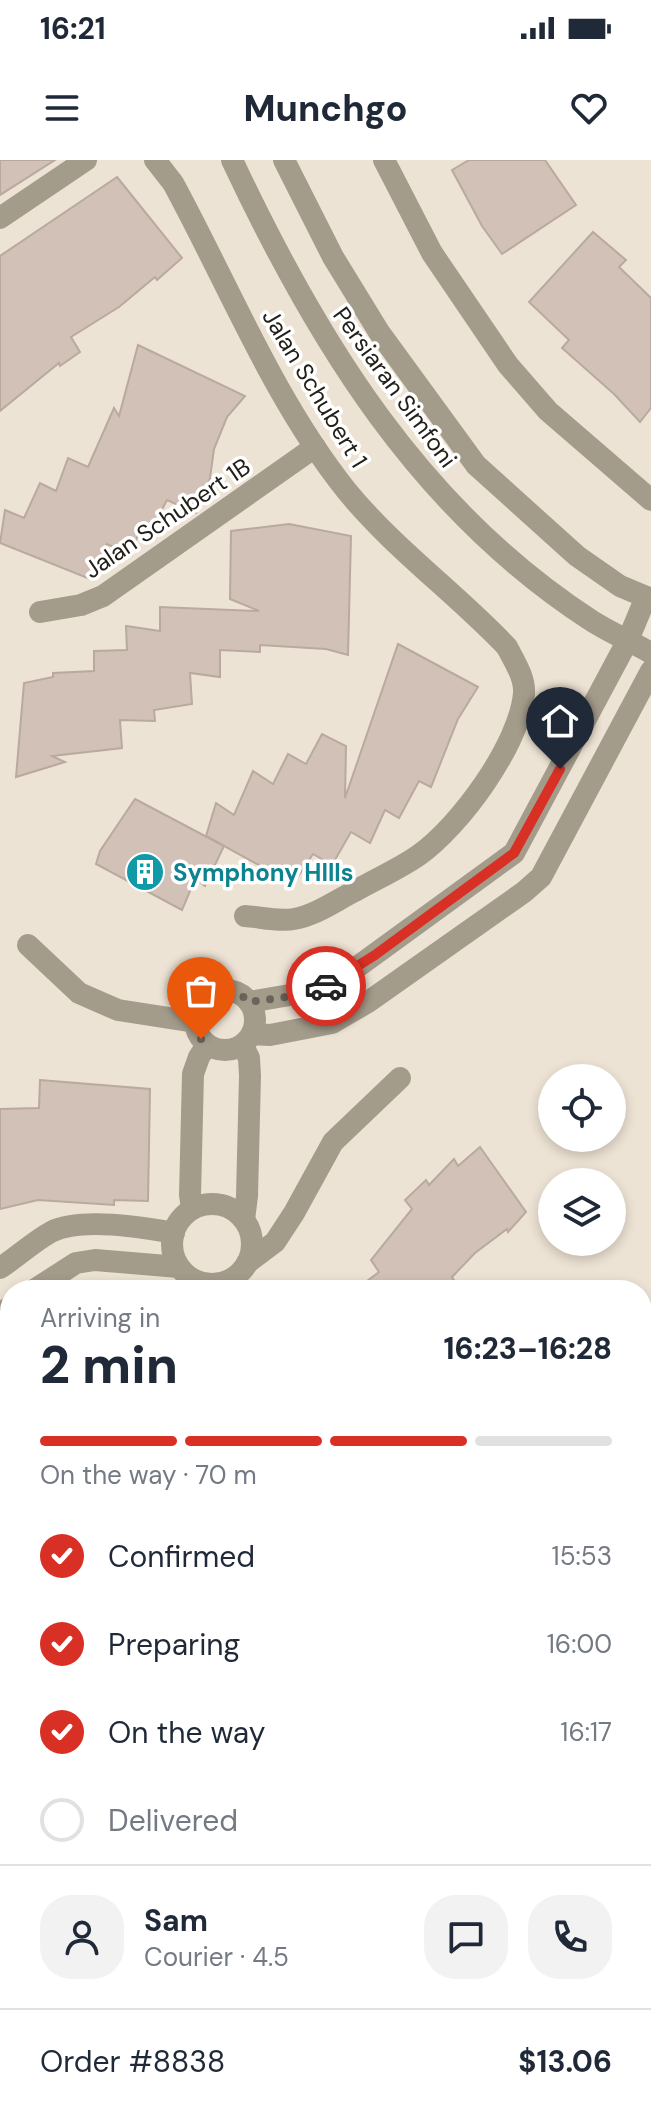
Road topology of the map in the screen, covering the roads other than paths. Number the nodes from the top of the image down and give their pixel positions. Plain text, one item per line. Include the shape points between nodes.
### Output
1 (86, 160) edge
2 (155, 160) edge
3 (232, 160) edge
4 (284, 160) edge
5 (384, 160) edge
6 (0, 218) edge
7 (315, 447) junction
8 (651, 500) edge
9 (648, 598) edge
10 (40, 612) dead end
11 (628, 640) junction
12 (651, 653) edge
13 (651, 671) edge
14 (245, 916) dead end
15 (28, 945) dead end
16 (249, 1002) junction
17 (195, 1022) junction
18 (248, 1040) junction
19 (207, 1045) junction
20 (400, 1078) dead end
21 (192, 1208) junction
22 (244, 1220) junction
23 (51, 1232) junction
24 (174, 1233) junction
25 (76, 1263) junction
26 (247, 1263) junction
27 (179, 1267) junction
28 (0, 1268) edge
29 (50, 1280) edge
30 (194, 1280) edge
31 (230, 1280) edge

1 - 6 street
2 - 7 street, Jalan Schubert 1 via 173,183
3 - 11 street, Persiaran Simfoni via 312,318 410,460 507,558 593,622
4 - 9 street, Persiaran Simfoni via 333,257 379,332 476,465 577,556
5 - 8 street via 432,253 508,365 548,411
7 - 10 street, Jalan Schubert 1B via 103,596
7 - 14 street, Jalan Schubert 1 via 384,533 507,647 524,690 520,715 470,805 418,855 315,913 291,920
9 - 11 street
11 - 12 street, Persiaran Simfoni
11 - 16 street via 514,853 319,990
13 - 18 street via 541,877 332,1023
15 - 17 street via 79,993 118,1010
16 - 17 street via 239,993 218,990 201,1002
16 - 18 street via 256,1019
17 - 19 street
18 - 19 street via 224,1051
18 - 22 street
19 - 21 street via 193,1074
20 - 26 street via 333,1142 275,1242
21 - 22 street via 216,1204
21 - 24 street
22 - 26 street via 252,1246
23 - 24 street via 88,1224
23 - 25 street
23 - 28 street
24 - 27 street via 172,1249
25 - 27 street
25 - 29 street
26 - 31 street
27 - 30 street

